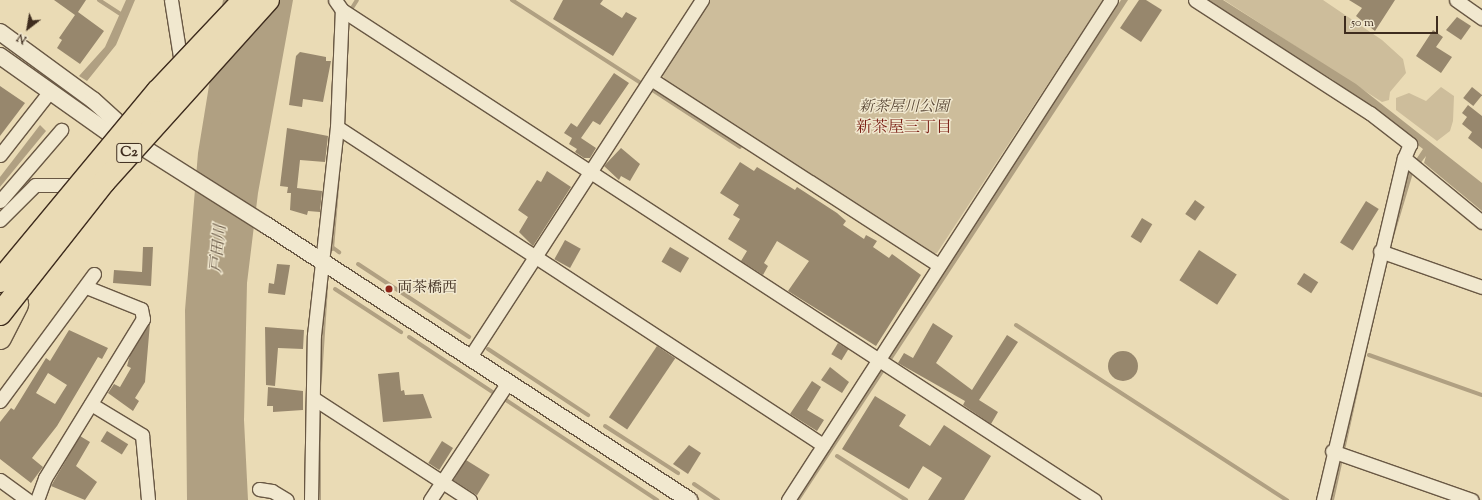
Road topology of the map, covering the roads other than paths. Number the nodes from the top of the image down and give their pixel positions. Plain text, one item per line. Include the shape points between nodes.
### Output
1 (171, 0) edge
2 (244, 0) edge
3 (268, 0) edge
4 (702, 0) edge
5 (1111, 0) edge
6 (1195, 0) edge
7 (1456, 0) edge
8 (338, 5) edge
9 (1482, 18) edge
10 (0, 32) edge
11 (0, 56) edge
12 (180, 57) dead end
13 (651, 79) junction
14 (50, 91) junction
15 (337, 127) junction
16 (61, 130) dead end
17 (144, 148) junction
18 (0, 155) edge
19 (1410, 163) junction
20 (591, 171) junction
21 (74, 185) dead end
22 (0, 201) edge
23 (0, 220) edge
24 (1482, 222) edge
25 (1386, 253) junction
26 (535, 257) junction
27 (321, 260) junction
28 (938, 265) junction
29 (94, 274) dead end
30 (0, 281) edge
31 (86, 287) junction
32 (1482, 287) edge
33 (9, 309) edge
34 (0, 338) edge
35 (470, 357) junction
36 (883, 363) junction
37 (508, 382) junction
38 (313, 398) junction
39 (0, 401) edge
40 (91, 404) junction
41 (823, 445) junction
42 (1332, 451) junction
43 (0, 480) edge
44 (442, 482) junction
45 (259, 489) dead end
46 (28, 500) edge
47 (37, 500) edge
48 (148, 500) edge
49 (287, 500) edge
50 (311, 500) edge
51 (430, 500) edge
52 (470, 500) edge
53 (689, 500) edge
54 (788, 500) edge
55 (1094, 500) edge
56 (1323, 500) edge
57 (1472, 500) edge

1 - 12 street
2 - 30 highway, C2, bridge via 158,91
3 - 33 highway, C2, bridge via 114,170
4 - 13 street
5 - 28 street
6 - 19 street via 1370,113 1410,144
7 - 9 street
8 - 15 street
8 - 20 street
10 - 17 street via 93,100
11 - 14 street
13 - 20 street
13 - 28 street
14 - 17 street via 113,136
14 - 18 street
15 - 26 street
15 - 27 street
16 - 22 street
17 - 27 street
19 - 24 street
19 - 25 street
20 - 26 street
20 - 36 street
21 - 23 street via 35,185
25 - 32 street
25 - 42 street
26 - 35 street
26 - 41 street
27 - 35 street
27 - 38 street
28 - 36 street
29 - 31 street
31 - 39 street
31 - 40 street via 141,309 143,319
33 - 34 highway
35 - 37 street
36 - 41 street
36 - 55 street
37 - 44 street
37 - 53 street
38 - 44 street
38 - 50 street
40 - 47 street via 46,478
40 - 48 street via 142,435 145,441
41 - 54 street
42 - 56 street
42 - 57 street
43 - 46 street
44 - 51 street
44 - 52 street
45 - 49 street via 272,491

